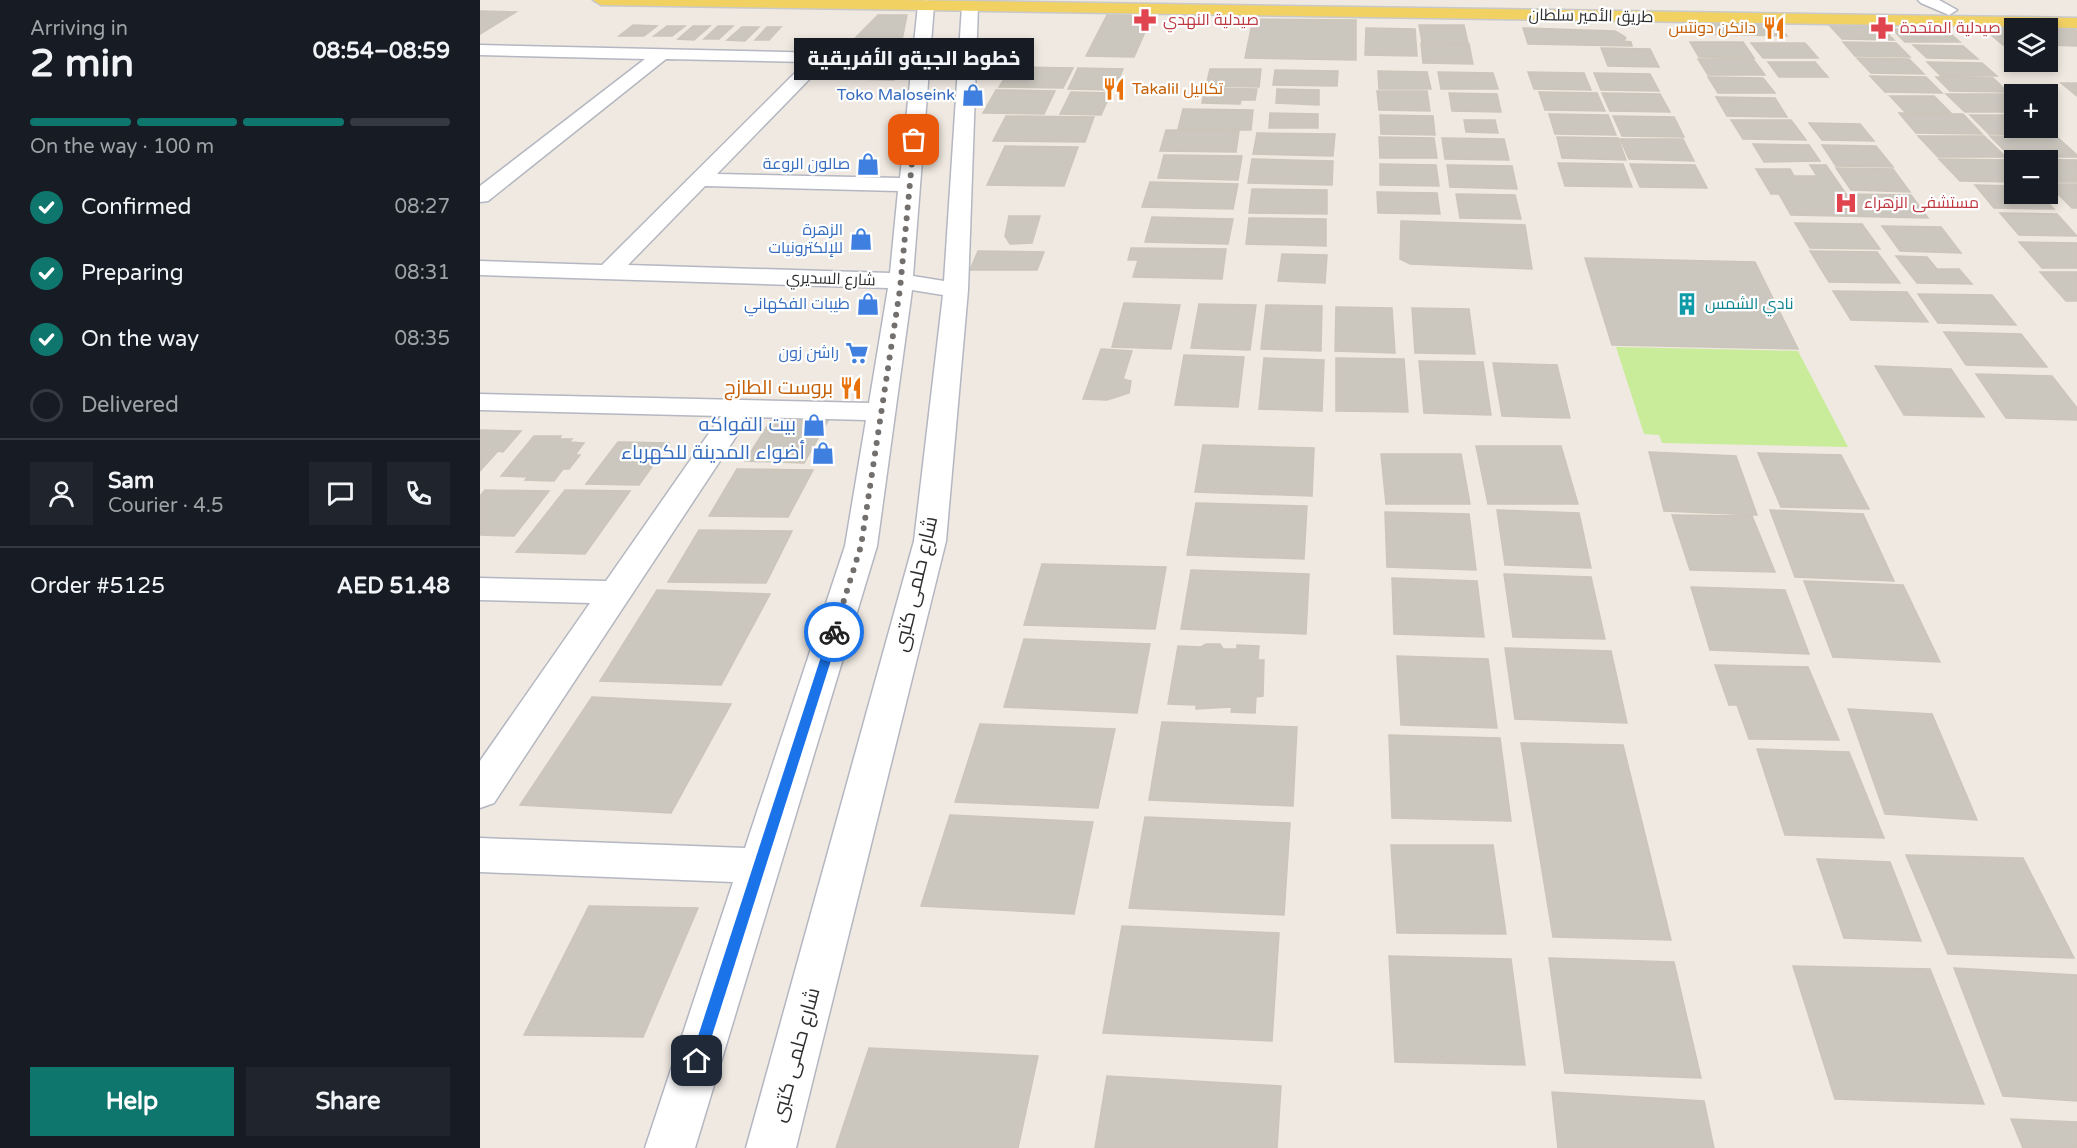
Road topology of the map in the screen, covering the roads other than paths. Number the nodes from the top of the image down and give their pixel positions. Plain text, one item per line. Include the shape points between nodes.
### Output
1 (601, 0) edge
2 (762, 0) edge
3 (1362, 0) edge
4 (1374, 0) edge
5 (1926, 0) edge
6 (743, 2) junction
7 (926, 5) junction
8 (970, 6) junction
9 (1590, 10) junction
10 (1949, 10) junction
11 (2077, 12) edge
12 (2077, 23) edge
13 (480, 50) edge
14 (507, 50) junction
15 (662, 54) junction
16 (480, 67) edge
17 (480, 175) edge
18 (506, 176) junction
19 (699, 180) junction
20 (910, 185) junction
21 (480, 196) edge
22 (480, 268) edge
23 (608, 272) junction
24 (480, 283) edge
25 (900, 288) junction
26 (957, 290) junction
27 (480, 402) edge
28 (741, 408) junction
29 (882, 412) junction
30 (480, 589) edge
31 (616, 592) junction
32 (480, 792) edge
33 (480, 855) edge
34 (760, 866) junction
35 (670, 1148) edge
36 (771, 1148) edge

1 - 6 main road, طريق الأمير سلطان
2 - 6 main road
3 - 4 main road, طريق الأمير سلطان
4 - 9 main road, طريق الأمير سلطان
5 - 10 street
6 - 7 main road, طريق الأمير سلطان
7 - 8 main road, طريق الأمير سلطان
7 - 20 street
8 - 9 main road, طريق الأمير سلطان
8 - 26 street, شارع حلمى كتبى
9 - 10 main road, طريق الأمير سلطان
9 - 12 main road, طريق الأمير سلطان
10 - 11 main road, طريق الأمير سلطان
13 - 14 street
14 - 15 street
14 - 16 street
15 - 18 street
15 - 19 street via 821,57
17 - 18 street
18 - 21 street
19 - 20 street
19 - 23 street
20 - 25 street
22 - 23 street, شارع السديري
23 - 25 street, شارع السديري
24 - 25 street, شارع السديري
25 - 26 street, شارع السديري
25 - 29 street
26 - 36 street, شارع حلمى كتبى via 930,541
27 - 28 street
28 - 29 street
28 - 31 street
29 - 34 street via 861,546
30 - 31 street
31 - 32 street
33 - 34 street
34 - 35 street

